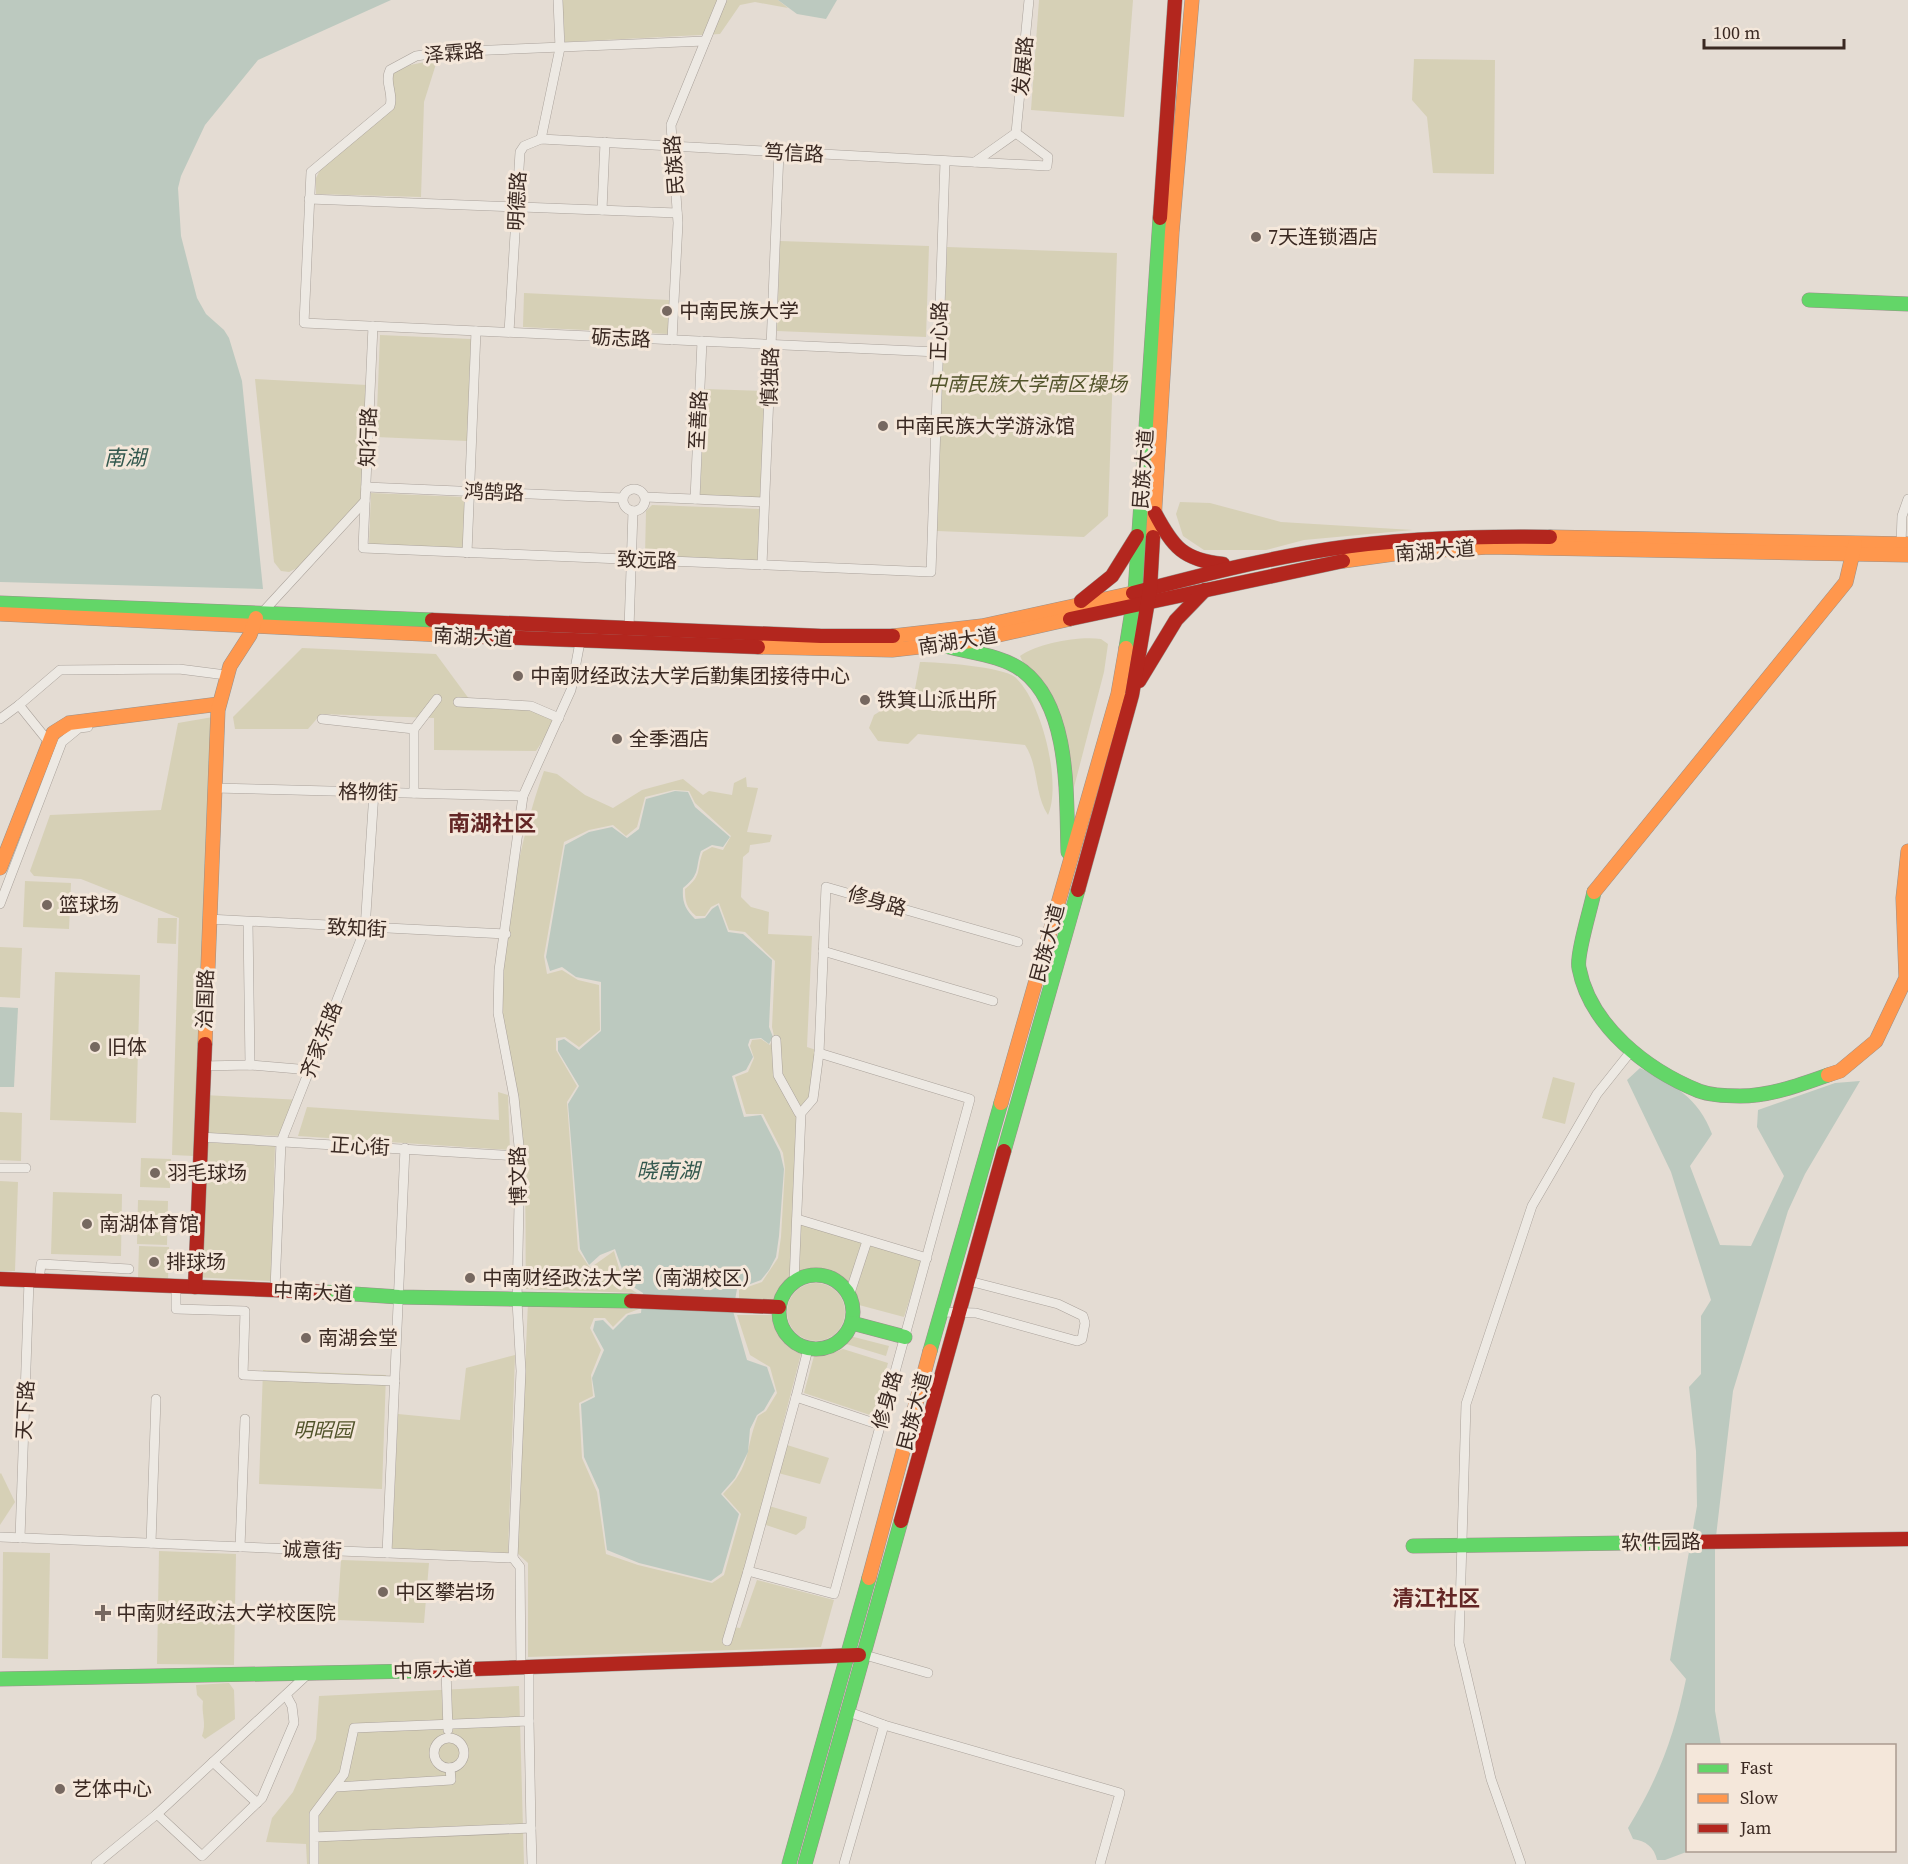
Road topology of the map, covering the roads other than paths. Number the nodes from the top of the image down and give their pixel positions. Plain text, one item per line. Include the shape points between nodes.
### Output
1 (558, 0) edge
2 (722, 0) edge
3 (1029, 0) edge
4 (1175, 0) edge
5 (1192, 0) edge
6 (705, 41) junction
7 (560, 48) junction
8 (1016, 133) junction
9 (541, 139) junction
10 (605, 142) junction
11 (672, 146) junction
12 (779, 152) junction
13 (945, 161) junction
14 (975, 162) junction
15 (309, 199) junction
16 (516, 207) junction
17 (602, 210) junction
18 (677, 213) junction
19 (1809, 300) dead end
20 (1908, 304) edge
21 (304, 323) joint
22 (373, 326) junction
23 (476, 331) junction
24 (509, 333) junction
25 (672, 340) junction
26 (702, 341) junction
27 (771, 344) junction
28 (938, 352) junction
29 (366, 487) junction
30 (470, 491) junction
31 (645, 497) junction
32 (623, 498) junction
33 (1908, 499) edge
34 (694, 500) junction
35 (365, 501) junction
36 (764, 502) junction
37 (633, 511) junction
38 (1155, 513) junction
39 (1139, 530) junction
40 (1855, 547) junction
41 (363, 548) joint
42 (1906, 548) edge
43 (467, 553) junction
44 (631, 560) junction
45 (762, 565) junction
46 (1238, 565) junction
47 (931, 572) joint
48 (1150, 589) junction
49 (1206, 589) junction
50 (1135, 592) junction
51 (0, 603) edge
52 (1148, 603) junction
53 (1073, 606) junction
54 (1133, 607) junction
55 (0, 614) edge
56 (257, 618) junction
57 (628, 628) junction
58 (580, 642) junction
59 (943, 645) junction
60 (226, 675) junction
61 (1132, 695) junction
62 (437, 699) dead end
63 (458, 702) dead end
64 (19, 705) junction
65 (218, 707) junction
66 (559, 718) junction
67 (0, 719) edge
68 (322, 719) dead end
69 (414, 729) junction
70 (48, 741) junction
71 (214, 788) junction
72 (374, 792) junction
73 (414, 793) junction
74 (523, 796) junction
75 (1908, 851) edge
76 (1069, 862) junction
77 (0, 868) edge
78 (0, 904) edge
79 (208, 920) junction
80 (248, 922) junction
81 (365, 929) junction
82 (506, 934) junction
83 (1018, 942) dead end
84 (823, 951) junction
85 (993, 1001) dead end
86 (776, 1040) dead end
87 (1632, 1050) junction
88 (819, 1053) junction
89 (250, 1065) junction
90 (202, 1066) junction
91 (310, 1070) junction
92 (798, 1113) dead end
93 (200, 1137) junction
94 (281, 1142) junction
95 (405, 1149) junction
96 (520, 1156) junction
97 (0, 1168) edge
98 (26, 1168) dead end
99 (797, 1219) junction
100 (867, 1241) junction
101 (927, 1258) junction
102 (129, 1269) dead end
103 (0, 1279) edge
104 (34, 1281) junction
105 (969, 1281) junction
106 (794, 1282) junction
107 (176, 1286) junction
108 (195, 1287) junction
109 (276, 1290) junction
110 (849, 1296) junction
111 (399, 1298) junction
112 (517, 1300) junction
113 (779, 1307) junction
114 (941, 1312) junction
115 (960, 1314) junction
116 (852, 1323) junction
117 (904, 1337) junction
118 (808, 1349) junction
119 (395, 1381) junction
120 (796, 1397) junction
121 (156, 1399) dead end
122 (245, 1419) dead end
123 (880, 1425) junction
124 (0, 1537) edge
125 (20, 1538) junction
126 (1908, 1539) edge
127 (151, 1543) junction
128 (1413, 1546) dead end
129 (1462, 1546) junction
130 (240, 1547) junction
131 (387, 1553) junction
132 (513, 1558) junction
133 (748, 1571) junction
134 (728, 1641) dead end
135 (849, 1655) junction
136 (865, 1655) junction
137 (525, 1667) junction
138 (446, 1670) junction
139 (309, 1673) junction
140 (928, 1673) dead end
141 (0, 1679) edge
142 (285, 1695) junction
143 (849, 1712) junction
144 (530, 1721) junction
145 (448, 1724) junction
146 (884, 1725) junction
147 (448, 1738) junction
148 (213, 1762) junction
149 (450, 1768) junction
150 (336, 1787) junction
151 (257, 1803) junction
152 (157, 1814) junction
153 (531, 1828) junction
154 (314, 1837) junction
155 (96, 1864) edge
156 (314, 1864) edge
157 (532, 1864) edge
158 (789, 1864) edge
159 (805, 1864) edge
160 (844, 1864) edge
161 (1100, 1864) edge
162 (1521, 1864) edge

1 - 7 street
2 - 6 street, 民族路
3 - 8 street, 发展路
4 - 39 main road, 民族大道
5 - 38 main road, 民族大道 via 1172,232
6 - 7 street, 泽霖路
6 - 11 street, 民族路 via 672,118
7 - 9 street
7 - 15 street, 泽霖路 via 443,52 408,59 388,72 390,106 313,170
8 - 14 street
8 - 14 street, 笃信路 via 1048,157 1047,166
9 - 10 street, 笃信路
9 - 16 street, 明德路 via 520,152
10 - 11 street, 笃信路
10 - 17 street
11 - 12 street, 笃信路
11 - 18 street, 民族路
12 - 13 street, 笃信路
12 - 27 street, 慎独路
13 - 14 street, 笃信路
13 - 28 street, 正心路
15 - 16 street
15 - 21 street, 泽霖路
16 - 17 street
16 - 24 street, 明德路
17 - 18 street
18 - 25 street, 民族路
19 - 20 main road
21 - 22 street, 砺志路
22 - 23 street, 砺志路
22 - 29 street, 知行路
23 - 24 street, 砺志路
23 - 30 street
24 - 25 street, 砺志路
25 - 26 street, 砺志路
26 - 27 street, 砺志路
26 - 34 street, 至善路
27 - 28 street, 砺志路
27 - 36 street, 慎独路
28 - 47 street, 正心路
29 - 30 street, 鸿鹄路
29 - 35 street, 知行路
30 - 32 street, 鸿鹄路
30 - 43 street
31 - 32 street via 634,488
31 - 34 street
31 - 37 street via 641,508
32 - 37 street via 624,505
33 - 42 street via 1902,516
34 - 36 street
35 - 41 street, 知行路
35 - 56 street
36 - 45 street, 慎独路
37 - 44 street
38 - 46 main road via 1173,545 1188,558
38 - 48 main road, 民族大道
39 - 50 main road, 民族大道
39 - 53 main road via 1112,576
40 - 42 main road, 南湖大道
40 - 46 main road, 南湖大道 via 1458,537 1370,543
40 - 49 main road, 南湖大道 via 1459,548 1351,559
40 - 87 main road via 1846,582 1595,888 1578,966 1590,1003
41 - 43 street, 致远路
43 - 44 street, 致远路
44 - 45 street, 致远路
44 - 57 street
45 - 47 street, 致远路
46 - 48 main road, 南湖大道
48 - 50 main road, 南湖大道
48 - 52 main road, 民族大道
49 - 52 main road, 南湖大道
49 - 61 main road via 1176,620
50 - 53 main road, 南湖大道
50 - 54 main road, 民族大道
51 - 56 main road, 南湖大道
52 - 54 main road, 南湖大道
52 - 61 main road, 民族大道
53 - 57 main road, 南湖大道 via 913,635 821,636
54 - 59 main road, 南湖大道
54 - 76 main road, 民族大道 via 1118,694
55 - 56 main road, 南湖大道
56 - 57 main road, 南湖大道
56 - 58 main road, 南湖大道
56 - 60 main road, 治国路
58 - 59 main road, 南湖大道 via 863,650
58 - 66 street, 博文路 via 571,690
59 - 76 main road via 1012,665 1031,677 1045,696 1058,740
60 - 64 street via 179,669 60,670
60 - 65 main road, 治国路
61 - 105 main road, 民族大道
62 - 69 street
63 - 66 street via 531,706
64 - 67 street
64 - 70 street
65 - 70 main road via 69,723
65 - 71 main road, 治国路
65 - 78 street via 79,728 62,742
66 - 74 street, 博文路
68 - 69 street
69 - 73 street
70 - 77 main road
71 - 72 street, 格物街
71 - 79 main road, 治国路
72 - 73 street, 格物街
72 - 81 street, 齐家东路
73 - 74 street, 格物街
74 - 82 street, 博文路
75 - 87 main road via 1903,898 1906,978 1876,1041 1840,1071 1785,1090 1741,1096 1701,1092 1659,1070
76 - 114 main road, 民族大道
79 - 80 street, 致知街
79 - 90 main road, 治国路
80 - 81 street, 致知街
80 - 89 street
81 - 82 street, 致知街
81 - 91 street, 齐家东路
82 - 96 street, 博文路 via 499,970 498,1013 514,1097
83 - 84 street, 修身路 via 826,887
84 - 85 street
84 - 88 street, 修身路
86 - 92 street via 778,1075
87 - 129 street via 1598,1094 1532,1206 1466,1404
88 - 99 street, 修身路 via 813,1099 801,1113
88 - 101 street, 修身路 via 970,1099
89 - 90 street
89 - 91 street
90 - 93 main road, 治国路
91 - 94 street, 齐家东路
93 - 94 street, 正心街
93 - 108 main road, 治国路
94 - 95 street, 正心街
94 - 109 street, 齐家东路
95 - 96 street, 正心街
95 - 111 street
96 - 112 street, 博文路
97 - 98 street
99 - 100 street
99 - 106 street, 修身路
100 - 101 street
100 - 110 street
101 - 117 street, 修身路
102 - 104 street via 41,1264
103 - 104 main road, 中南大道
104 - 107 main road, 中南大道
104 - 125 street, 天下路
105 - 115 main road, 民族大道
105 - 115 street via 1058,1304 1083,1316 1085,1332 1077,1341 976,1313
106 - 110 main road via 810,1276 828,1277
106 - 113 main road via 782,1296
107 - 108 main road, 中南大道
107 - 119 street via 176,1309 245,1311 243,1375
108 - 109 main road, 中南大道
109 - 111 main road, 中南大道
110 - 116 main road
111 - 112 main road, 中南大道
111 - 119 street
112 - 113 main road, 中南大道
112 - 132 street, 博文路 via 521,1371
113 - 118 main road via 785,1333
114 - 115 street
114 - 135 main road, 民族大道
115 - 136 main road, 民族大道
116 - 117 main road
116 - 118 main road via 839,1342 819,1350
117 - 123 street, 修身路
118 - 120 street
119 - 131 street
120 - 123 street
120 - 133 street
121 - 127 street
122 - 130 street
123 - 133 street, 修身路 via 834,1594
124 - 125 street, 诚意街
125 - 127 street, 诚意街
126 - 129 main road, 软件园路
127 - 130 street, 诚意街
128 - 129 main road, 软件园路
129 - 162 street via 1458,1627 1461,1654 1491,1779
130 - 131 street, 诚意街
131 - 132 street, 诚意街
132 - 137 street via 520,1567
133 - 134 street
135 - 136 main road, 中原大道
135 - 137 main road, 中原大道
135 - 158 main road, 民族大道
136 - 140 street
136 - 143 main road, 民族大道
137 - 138 main road, 中原大道
137 - 144 street
138 - 139 main road, 中原大道
138 - 145 street
139 - 141 main road, 中原大道
139 - 142 street
142 - 148 street
142 - 151 street via 292,1706 294,1724
143 - 146 street
143 - 159 main road, 民族大道
144 - 145 street
144 - 153 street
145 - 147 street
145 - 150 street via 354,1728 349,1761
146 - 160 street
146 - 161 street via 1120,1792
147 - 149 street via 461,1744 464,1753 461,1762
147 - 149 street via 436,1745 434,1755 438,1764
148 - 151 street
148 - 152 street
149 - 150 street via 451,1780
150 - 154 street via 314,1814
151 - 152 street via 201,1856
152 - 155 street
153 - 154 street
153 - 157 street
154 - 156 street

